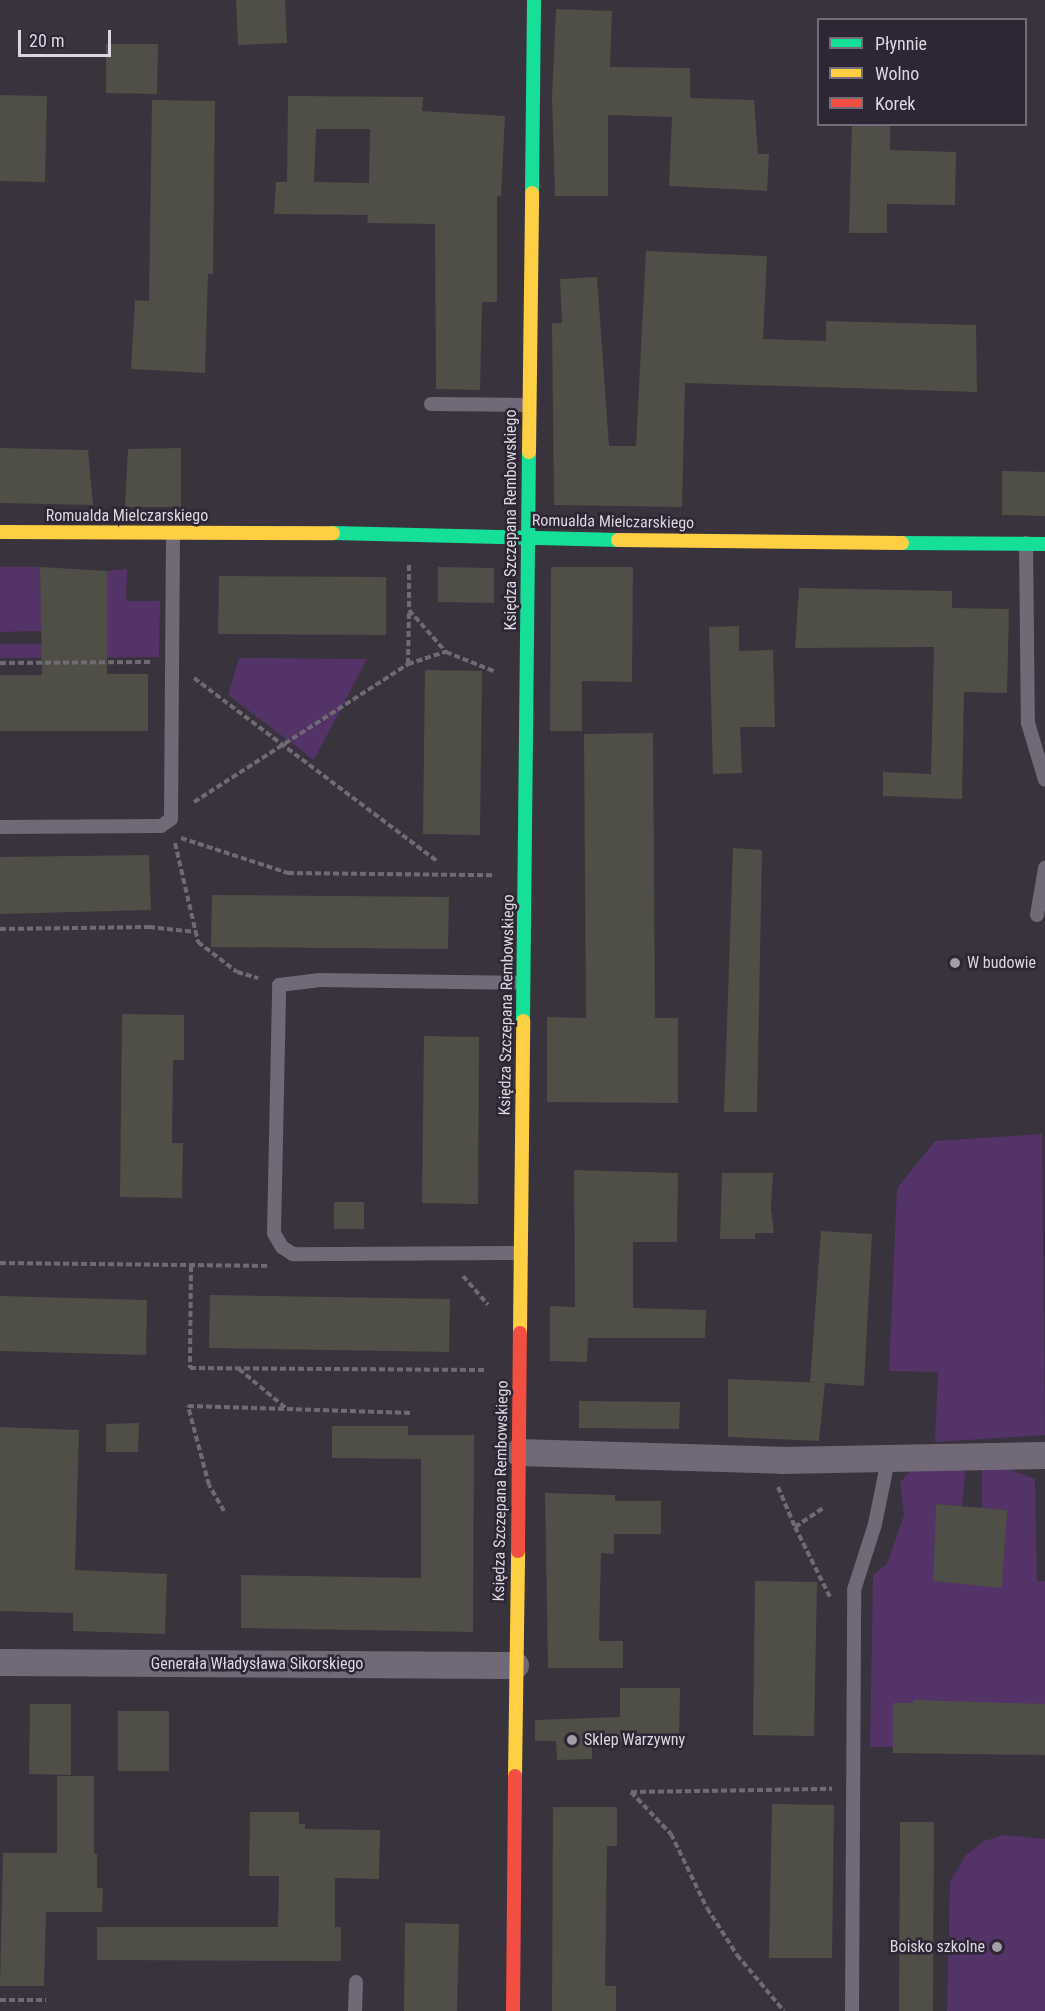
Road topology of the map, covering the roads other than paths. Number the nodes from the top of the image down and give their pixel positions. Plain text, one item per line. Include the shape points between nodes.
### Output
1 (534, 0) edge
2 (432, 404) dead end
3 (527, 405) junction
4 (0, 532) edge
5 (173, 532) junction
6 (528, 537) junction
7 (1026, 543) junction
8 (1045, 544) edge
9 (1045, 780) edge
10 (0, 827) edge
11 (1045, 868) edge
12 (1037, 915) dead end
13 (523, 983) junction
14 (520, 1253) junction
15 (518, 1452) junction
16 (1045, 1455) edge
17 (888, 1460) junction
18 (0, 1662) edge
19 (514, 1665) junction
20 (356, 1982) dead end
21 (356, 2011) edge
22 (513, 2011) edge
23 (852, 2011) edge

1 - 3 street, Księdza Szczepana Rembowskiego
2 - 3 lane
3 - 6 street, Księdza Szczepana Rembowskiego
4 - 5 street, Romualda Mielczarskiego
5 - 6 street, Romualda Mielczarskiego
5 - 10 lane via 174,810 166,824
6 - 7 street, Romualda Mielczarskiego
6 - 13 street, Księdza Szczepana Rembowskiego via 528,862
7 - 8 street, Romualda Mielczarskiego
7 - 9 lane via 1028,723
11 - 12 lane
13 - 14 street, Księdza Szczepana Rembowskiego
13 - 14 lane via 318,980 279,985 274,1233 282,1247 293,1254
14 - 15 street, Księdza Szczepana Rembowskiego
15 - 17 street
15 - 19 street, Księdza Szczepana Rembowskiego
16 - 17 street
17 - 23 lane via 875,1524 854,1590
18 - 19 street, Generała Władysława Sikorskiego
19 - 22 street, Księdza Szczepana Rembowskiego
20 - 21 lane

